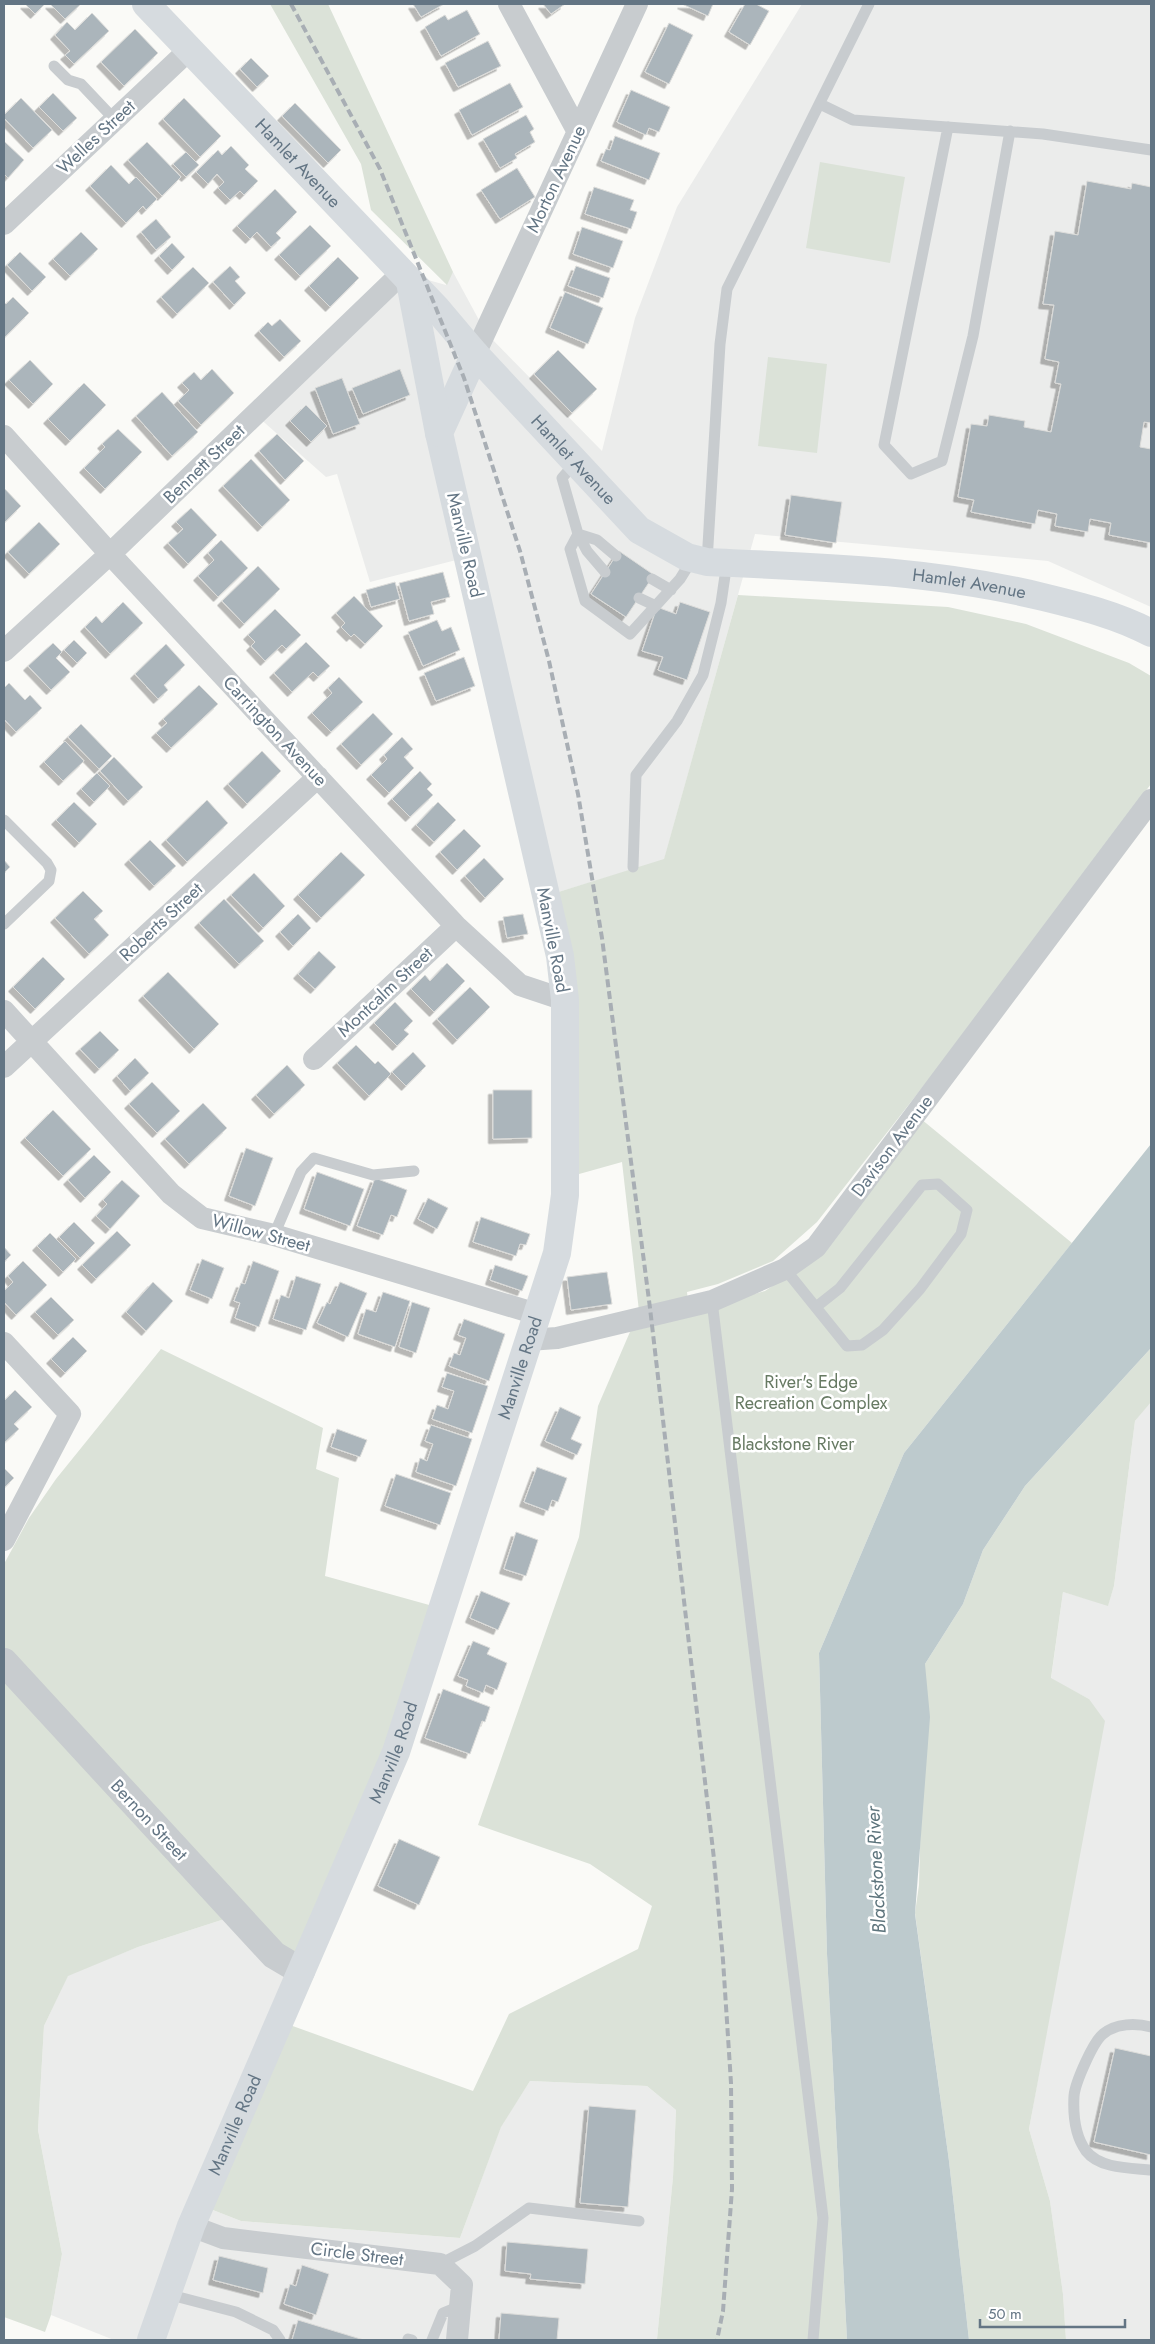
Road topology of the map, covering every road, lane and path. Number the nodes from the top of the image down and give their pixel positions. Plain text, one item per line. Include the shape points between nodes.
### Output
1 (146, 4) edge
2 (509, 4) edge
3 (637, 4) edge
4 (869, 4) edge
5 (189, 50) junction
6 (54, 66) dead end
7 (820, 104) junction
8 (115, 120) junction
9 (948, 127) junction
10 (1010, 131) junction
11 (578, 132) junction
12 (1151, 150) edge
13 (4, 224) edge
14 (405, 278) junction
15 (475, 354) junction
16 (439, 433) junction
17 (4, 436) edge
18 (576, 462) junction
19 (578, 534) junction
20 (110, 554) junction
21 (616, 556) dead end
22 (709, 561) junction
23 (605, 572) dead end
24 (652, 579) dead end
25 (670, 590) junction
26 (639, 598) dead end
27 (656, 606) junction
28 (1151, 633) edge
29 (4, 651) edge
30 (318, 777) junction
31 (1151, 800) edge
32 (4, 820) edge
33 (633, 867) dead end
34 (4, 924) edge
35 (456, 926) junction
36 (565, 1000) junction
37 (4, 1012) edge
38 (31, 1041) junction
39 (314, 1059) dead end
40 (4, 1067) edge
41 (414, 1171) dead end
42 (274, 1235) junction
43 (785, 1269) junction
44 (712, 1302) junction
45 (816, 1308) junction
46 (537, 1314) junction
47 (528, 1340) junction
48 (4, 1343) edge
49 (4, 1540) edge
50 (4, 1662) edge
51 (301, 1971) junction
52 (1151, 2027) edge
53 (1151, 2170) edge
54 (639, 2222) dead end
55 (191, 2226) junction
56 (440, 2264) junction
57 (167, 2294) junction
58 (460, 2306) junction
59 (151, 2340) edge
60 (280, 2340) edge
61 (432, 2340) edge
62 (457, 2340) edge
63 (813, 2340) edge

1 - 5 main road, Hamlet Avenue
2 - 11 street
3 - 11 street, Morton Avenue
4 - 7 lane
5 - 8 street, Welles Street
5 - 14 main road, Hamlet Avenue
6 - 8 lane via 68,80 81,84
7 - 9 lane via 853,120
7 - 22 lane via 727,289 720,344
8 - 13 street, Welles Street
9 - 10 lane
9 - 10 lane via 884,445 911,474 942,461 973,336
10 - 12 lane
11 - 15 street, Morton Avenue
14 - 15 main road, Hamlet Avenue via 437,309
14 - 16 main road, Manville Road
14 - 20 street, Bennett Street
15 - 16 main road
15 - 18 main road, Hamlet Avenue
16 - 36 main road, Manville Road via 560,956
17 - 20 street, Carrington Avenue
18 - 19 lane via 562,478
18 - 22 main road, Hamlet Avenue via 639,530
19 - 21 lane via 597,540
19 - 23 lane via 587,551
19 - 27 lane via 570,550 585,601 630,634
20 - 29 street, Bennett Street
20 - 30 street, Carrington Avenue
22 - 25 lane
22 - 28 main road, Hamlet Avenue via 963,580 1092,609
22 - 33 lane via 721,603 702,674 678,720 636,775
24 - 25 lane
25 - 27 lane
26 - 27 lane
30 - 35 street, Carrington Avenue
30 - 38 street, Roberts Street
31 - 43 street, Davison Avenue via 816,1247
32 - 34 lane via 51,870 49,882
35 - 36 street, Carrington Avenue via 520,985
35 - 39 street, Montcalm Street
36 - 46 main road, Manville Road via 565,1195 557,1253
37 - 38 street, Willow Street
38 - 40 street, Roberts Street
38 - 42 street, Willow Street via 171,1194 202,1218
41 - 42 lane via 373,1176 314,1158 301,1172
42 - 46 street, Willow Street
43 - 44 street, Davison Avenue
43 - 45 lane
44 - 47 street, Davison Avenue via 557,1338
44 - 63 lane via 823,2218
45 - 45 lane via 840,1288 922,1185 938,1184 967,1210 961,1234 920,1289 883,1330 862,1345 847,1346
46 - 47 main road, Manville Road
47 - 51 main road, Manville Road via 396,1752
48 - 49 street via 70,1414
50 - 51 street, Bernon Street via 274,1956
51 - 55 main road, Manville Road
52 - 53 lane via 1118,2026 1103,2034 1091,2051 1074,2094 1076,2129 1087,2152 1106,2164
54 - 56 lane via 529,2208 475,2246
55 - 56 street, Circle Street via 223,2238
55 - 57 main road, Manville Road
56 - 58 street via 462,2285
57 - 59 main road, Manville Road
57 - 60 lane via 236,2312 273,2330
58 - 61 lane via 443,2313
58 - 62 street

